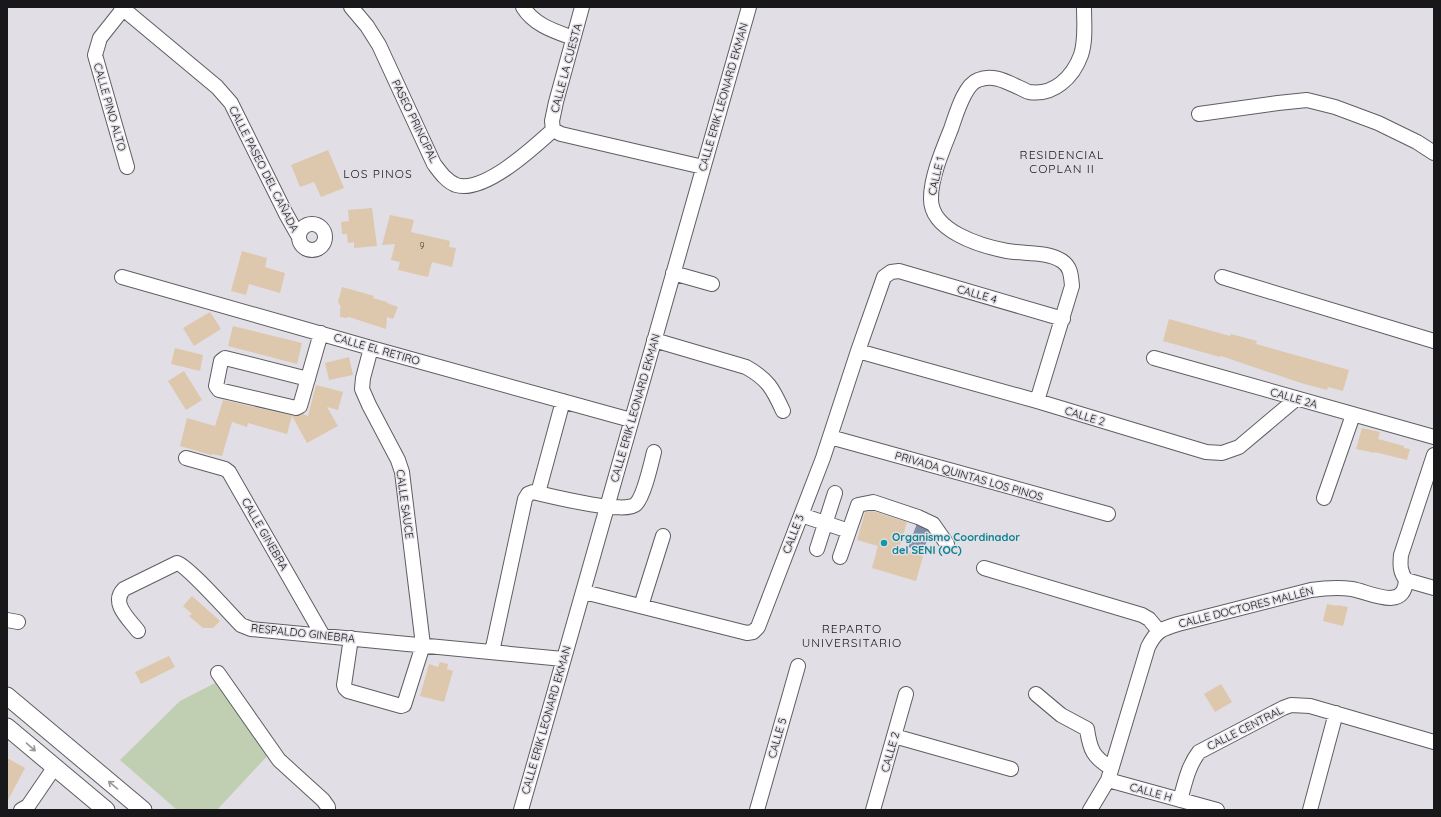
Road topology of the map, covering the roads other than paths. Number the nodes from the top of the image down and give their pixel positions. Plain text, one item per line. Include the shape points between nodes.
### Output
1 (351, 7) edge
2 (523, 7) edge
3 (582, 7) edge
4 (749, 7) edge
5 (1084, 7) edge
6 (122, 8) edge
7 (573, 38) junction
8 (1199, 114) dead end
9 (553, 130) junction
10 (1434, 153) edge
11 (126, 167) dead end
12 (703, 167) junction
13 (299, 236) dead end
14 (891, 272) joint
15 (673, 273) junction
16 (122, 277) dead end
17 (1222, 277) dead end
18 (712, 284) dead end
19 (1062, 319) junction
20 (321, 334) junction
21 (654, 340) junction
22 (1434, 341) edge
23 (371, 348) junction
24 (858, 352) junction
25 (1154, 358) dead end
26 (308, 379) junction
27 (1296, 399) junction
28 (563, 401) junction
29 (1037, 401) junction
30 (783, 411) dead end
31 (1353, 415) junction
32 (632, 420) junction
33 (830, 437) junction
34 (1434, 437) edge
35 (654, 452) dead end
36 (1434, 455) edge
37 (186, 458) dead end
38 (836, 493) dead end
39 (533, 494) junction
40 (1324, 498) dead end
41 (607, 507) junction
42 (1108, 514) dead end
43 (801, 515) junction
44 (826, 524) junction
45 (849, 531) junction
46 (662, 536) dead end
47 (947, 544) dead end
48 (817, 549) dead end
49 (840, 558) dead end
50 (984, 568) dead end
51 (1406, 580) junction
52 (1434, 588) edge
53 (584, 592) junction
54 (641, 606) junction
55 (138, 631) dead end
56 (1159, 631) junction
57 (323, 636) junction
58 (351, 638) junction
59 (423, 645) junction
60 (492, 652) junction
61 (563, 659) junction
62 (798, 666) dead end
63 (218, 673) dead end
64 (906, 694) dead end
65 (1036, 694) dead end
66 (7, 696) edge
67 (1336, 713) junction
68 (7, 727) edge
69 (894, 736) junction
70 (1434, 742) edge
71 (54, 768) junction
72 (1011, 769) dead end
73 (1109, 774) junction
74 (1180, 800) junction
75 (21, 810) edge
76 (106, 810) edge
77 (143, 810) edge
78 (328, 810) edge
79 (521, 810) edge
80 (756, 810) edge
81 (873, 810) edge
82 (1090, 810) edge
83 (1217, 810) edge
84 (1310, 810) edge

1 - 9 street, PASEO PRINCIPAL via 379,45 434,164 444,178 456,185 482,183 509,167
2 - 7 street via 538,23 549,30
3 - 7 street, CALLE LA CUESTA
4 - 12 street, CALLE ERIK LEONARD EKMAN
5 - 19 street, CALLE 1 via 1081,54 1074,70 1061,84 1048,91 1028,92 994,77 977,80 964,93 940,158 930,199 936,217 951,231 967,239 1006,251 1042,254 1062,261 1070,270 1072,286
6 - 11 street, CALLE PINO ALTO via 100,38 95,55
6 - 13 street, CALLE PASEO DEL CAÑADA via 217,87 231,103
7 - 9 street, CALLE LA CUESTA via 556,102
8 - 10 street via 1308,100 1335,107 1378,124
9 - 12 street
12 - 15 street, CALLE ERIK LEONARD EKMAN
14 - 19 street, CALLE 4 via 899,271
14 - 24 street, CALLE 3 via 884,277
15 - 18 street
15 - 21 street, CALLE ERIK LEONARD EKMAN
16 - 20 street, CALLE EL RETIRO
17 - 22 street
19 - 29 street, CALLE 1
20 - 23 street, CALLE EL RETIRO
20 - 26 street
21 - 30 street via 746,367 759,374 772,388
21 - 32 street, CALLE ERIK LEONARD EKMAN
23 - 28 street, CALLE EL RETIRO
23 - 59 street, CALLE SAUCE via 362,388 402,472
24 - 29 street, CALLE 2
24 - 33 street, CALLE 3
25 - 27 street, CALLE 2A
26 - 26 street via 300,406 296,408 219,390 216,386 221,361 225,358
27 - 29 street, CALLE 2 via 1239,447 1222,453 1206,452
27 - 31 street, CALLE 2A
28 - 32 street, CALLE EL RETIRO
28 - 39 street
31 - 34 street, CALLE 2A
31 - 40 street
32 - 41 street, CALLE ERIK LEONARD EKMAN
33 - 42 street, PRIVADA QUINTAS LOS PINOS
33 - 43 street, CALLE 3
35 - 41 street via 642,495 635,506
36 - 51 street via 1401,555 1401,573
37 - 57 street, CALLE GINEBRA via 229,472
38 - 44 street
39 - 41 street
39 - 60 street via 525,499
41 - 53 street, CALLE ERIK LEONARD EKMAN
43 - 44 street
43 - 54 street, CALLE 3 via 754,632 747,633
44 - 45 street
44 - 48 street
45 - 47 street via 858,505 873,502 928,521 938,529
45 - 49 street
46 - 54 street
50 - 56 street via 1142,615
51 - 52 street
51 - 56 street, CALLE DOCTORES MALLÉN via 1406,586 1396,598 1384,598 1353,589 1324,588
53 - 54 street, CALLE 3
53 - 61 street, CALLE ERIK LEONARD EKMAN
55 - 57 street, RESPALDO GINEBRA via 119,605 121,593 124,589 177,564 192,574 245,627
56 - 73 street via 1148,647
57 - 58 street, RESPALDO GINEBRA
58 - 59 street, RESPALDO GINEBRA
58 - 59 street via 345,688 401,706 406,702
59 - 60 street, RESPALDO GINEBRA
60 - 61 street, RESPALDO GINEBRA
61 - 79 street, CALLE ERIK LEONARD EKMAN
62 - 80 street, CALLE 5
63 - 78 street via 279,760 323,800
64 - 69 street, CALLE 2
65 - 73 street via 1061,715 1087,729 1094,753
77 -> 66 main road
67 - 70 street, CALLE CENTRAL
67 - 74 street, CALLE CENTRAL via 1310,706 1291,705 1208,746 1193,760
67 - 84 street
68 -> 71 main road
69 - 72 street
69 - 81 street, CALLE 2
71 - 75 street via 28,806
71 - 76 main road
73 - 74 street, CALLE H
73 - 82 street
74 - 83 street, CALLE H

